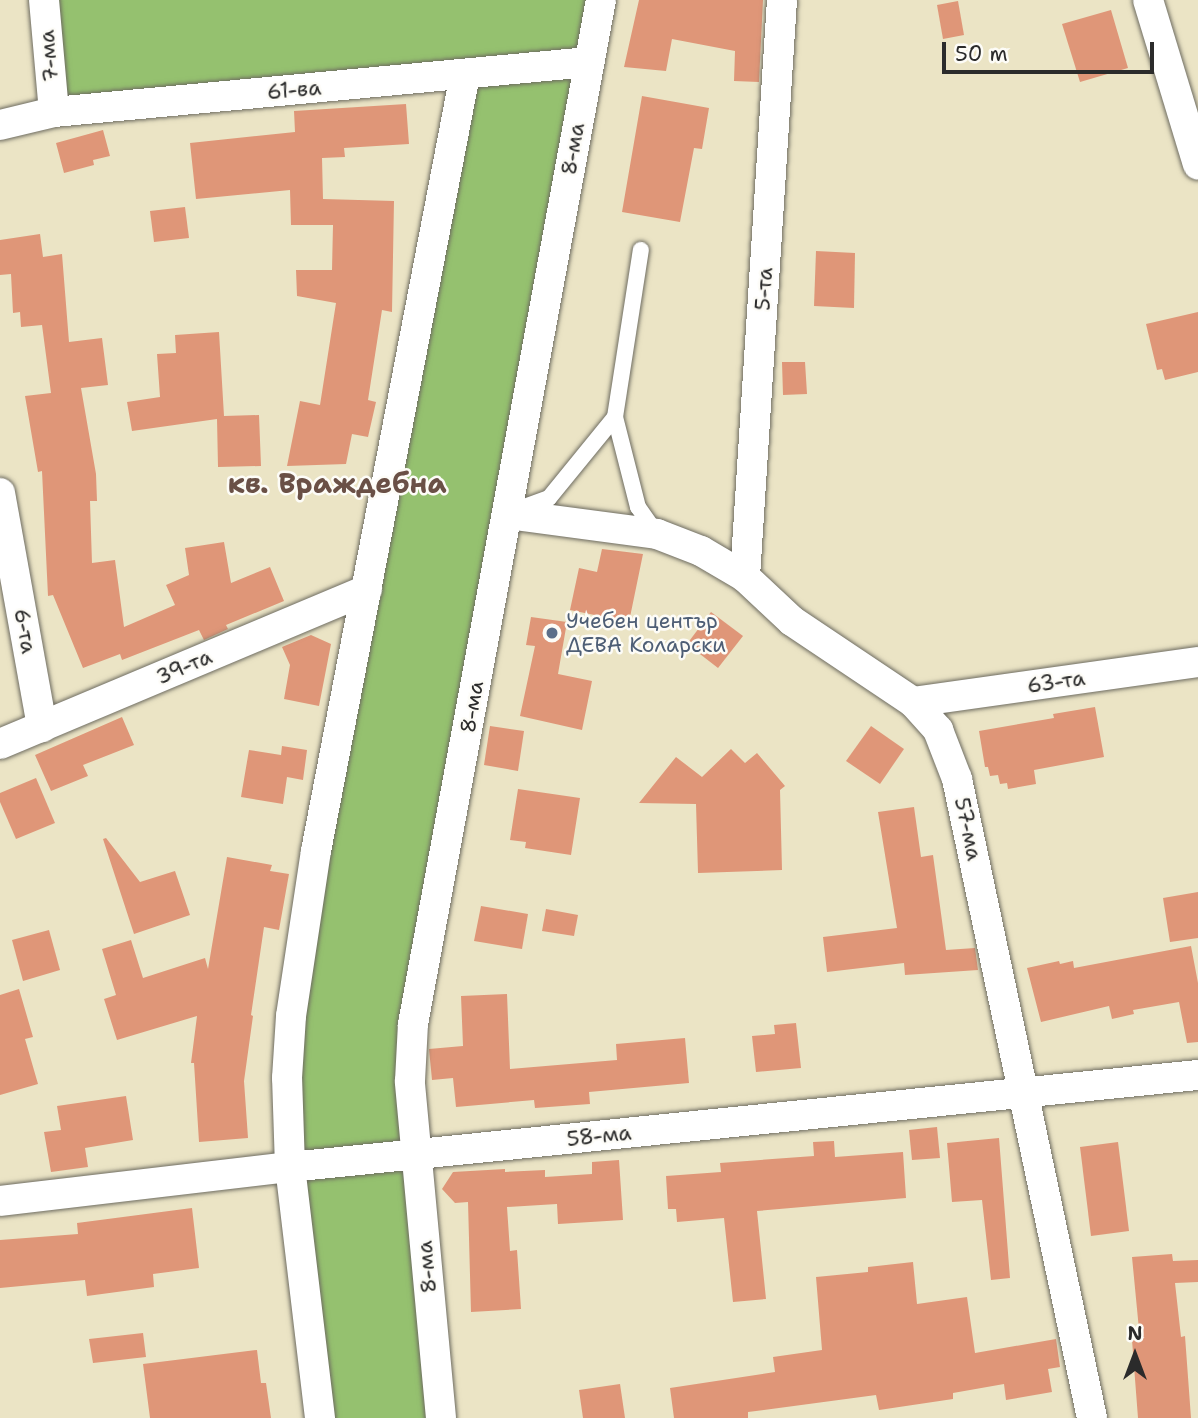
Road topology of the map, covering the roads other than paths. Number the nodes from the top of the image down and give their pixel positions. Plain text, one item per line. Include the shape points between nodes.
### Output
1 (44, 0) edge
2 (601, 0) edge
3 (782, 0) edge
4 (1148, 0) edge
5 (589, 62) junction
6 (465, 75) junction
7 (54, 112) junction
8 (0, 125) edge
9 (1198, 165) edge
10 (641, 250) dead end
11 (615, 417) junction
12 (0, 494) edge
13 (507, 514) junction
14 (657, 534) junction
15 (745, 577) junction
16 (367, 590) junction
17 (1198, 662) edge
18 (913, 702) junction
19 (42, 727) junction
20 (0, 744) edge
21 (1198, 1075) edge
22 (1023, 1095) junction
23 (416, 1154) junction
24 (290, 1167) junction
25 (0, 1201) edge
26 (320, 1418) edge
27 (440, 1418) edge
28 (1092, 1418) edge

1 - 7 street, 7-ма
2 - 5 street, 8-ма
3 - 15 street, 5-та
4 - 9 street
5 - 6 street, 61-ва
5 - 13 street, 8-ма
6 - 7 street, 61-ва
6 - 16 street
7 - 8 street, 61-ва
10 - 11 lane
11 - 13 lane via 550,498
11 - 14 lane via 638,507
12 - 19 street, 6-та
13 - 14 street, 57-ма
13 - 23 street, 8-ма via 413,1024 410,1081
14 - 15 street, 57-ма via 701,551
15 - 18 street, 57-ма via 792,621
16 - 19 street, 39-та
16 - 24 street via 316,851 291,1016 286,1078
17 - 18 street, 63-та
18 - 22 street, 57-ма via 938,730 957,779
19 - 20 street, 39-та
21 - 22 street, 58-ма
22 - 23 street, 58-ма
22 - 28 street, 57-ма
23 - 24 street, 58-ма
23 - 27 street, 8-ма
24 - 25 street, 58-ма
24 - 26 street

